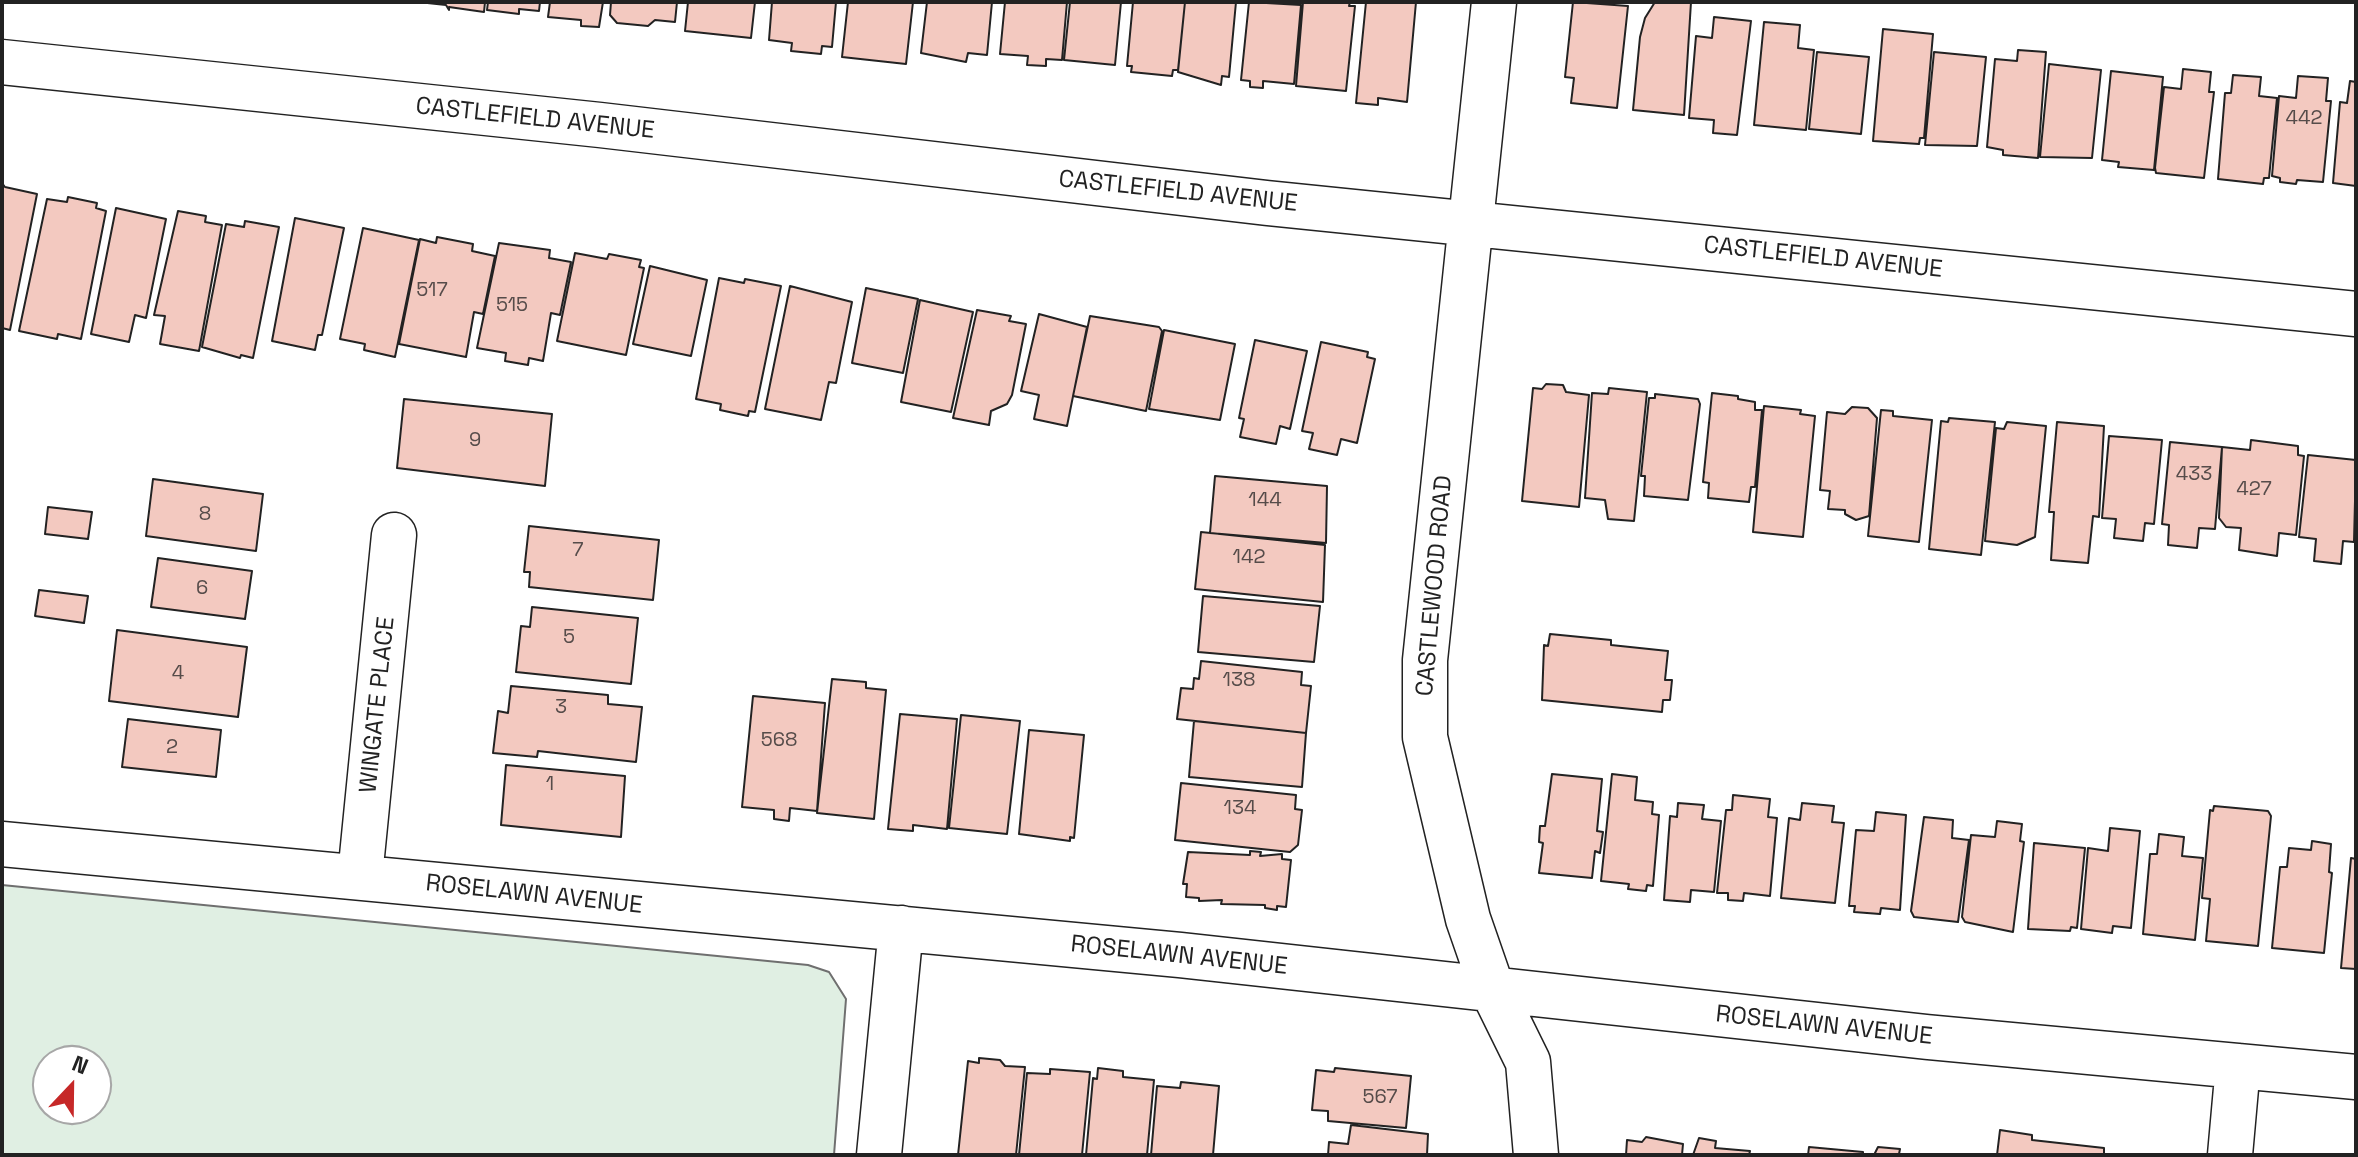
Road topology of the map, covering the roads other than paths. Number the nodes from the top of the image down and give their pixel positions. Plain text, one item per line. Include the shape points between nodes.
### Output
1 (1494, 2) edge
2 (2, 62) edge
3 (1470, 222) junction
4 (2356, 314) edge
5 (394, 535) dead end
6 (2, 844) edge
7 (360, 876) junction
8 (901, 928) junction
9 (1493, 991) junction
10 (2238, 1066) junction
11 (2356, 1077) edge
12 (879, 1155) edge
13 (1536, 1155) edge
14 (2230, 1155) edge

1 - 3 street, CASTLEWOOD ROAD
2 - 3 street, CASTLEFIELD AVENUE
3 - 4 street, CASTLEFIELD AVENUE
3 - 9 street, CASTLEWOOD ROAD via 1425,660 1425,737 1468,919
5 - 7 street, WINGATE PLACE
6 - 7 street, ROSELAWN AVENUE
7 - 8 street, ROSELAWN AVENUE
8 - 9 street, ROSELAWN AVENUE
8 - 12 street
9 - 10 street, ROSELAWN AVENUE
9 - 13 street, CASTLEWOOD ROAD via 1528,1062
10 - 11 street, ROSELAWN AVENUE
10 - 14 street

